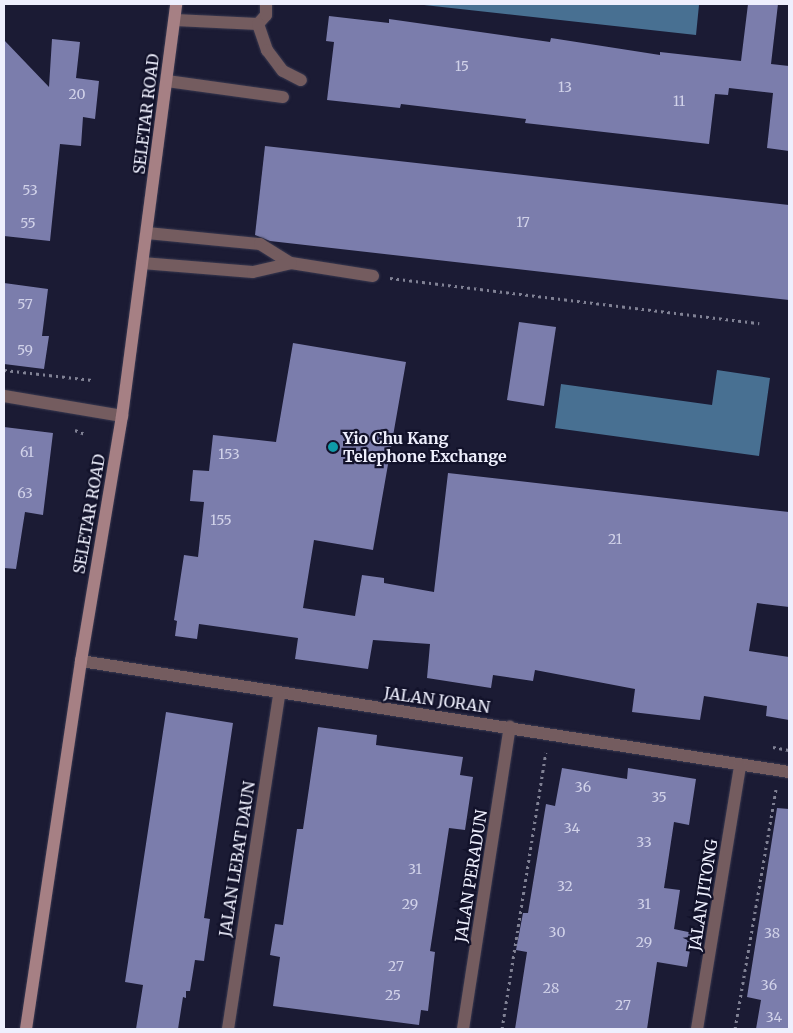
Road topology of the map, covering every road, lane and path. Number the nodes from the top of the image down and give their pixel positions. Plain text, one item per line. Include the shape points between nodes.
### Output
1 (176, 4) edge
2 (266, 4) edge
3 (175, 20) junction
4 (258, 24) junction
5 (301, 80) dead end
6 (167, 81) junction
7 (283, 97) dead end
8 (147, 233) junction
9 (291, 263) junction
10 (142, 264) junction
11 (373, 276) joint
12 (759, 323) dead end
13 (4, 370) edge
14 (92, 380) dead end
15 (4, 396) edge
16 (122, 416) junction
17 (81, 661) junction
18 (280, 694) junction
19 (510, 727) junction
20 (546, 749) dead end
21 (740, 765) junction
22 (789, 772) edge
23 (777, 786) dead end
24 (26, 1029) edge
25 (228, 1029) edge
26 (462, 1029) edge
27 (502, 1029) edge
28 (697, 1029) edge
29 (736, 1029) edge

1 - 3 street, SELETAR ROAD
2 - 4 street via 266,15
3 - 4 street
3 - 6 street, SELETAR ROAD
4 - 5 street via 260,37 283,71
6 - 7 street
6 - 8 street, SELETAR ROAD
8 - 9 street via 260,244
8 - 10 street, SELETAR ROAD
9 - 10 street via 253,272
9 - 11 street
10 - 16 street, SELETAR ROAD
11 - 12 path
13 - 14 path
15 - 16 street
16 - 17 street, SELETAR ROAD
17 - 18 street, JALAN JORAN
17 - 24 street, SELETAR ROAD
18 - 19 street, JALAN JORAN
18 - 25 street, JALAN LEBAT DAUN
19 - 21 street, JALAN JORAN
19 - 26 street, JALAN PERADUN
20 - 27 path
21 - 22 street, JALAN JORAN
21 - 28 street, JALAN JITONG
23 - 29 path

